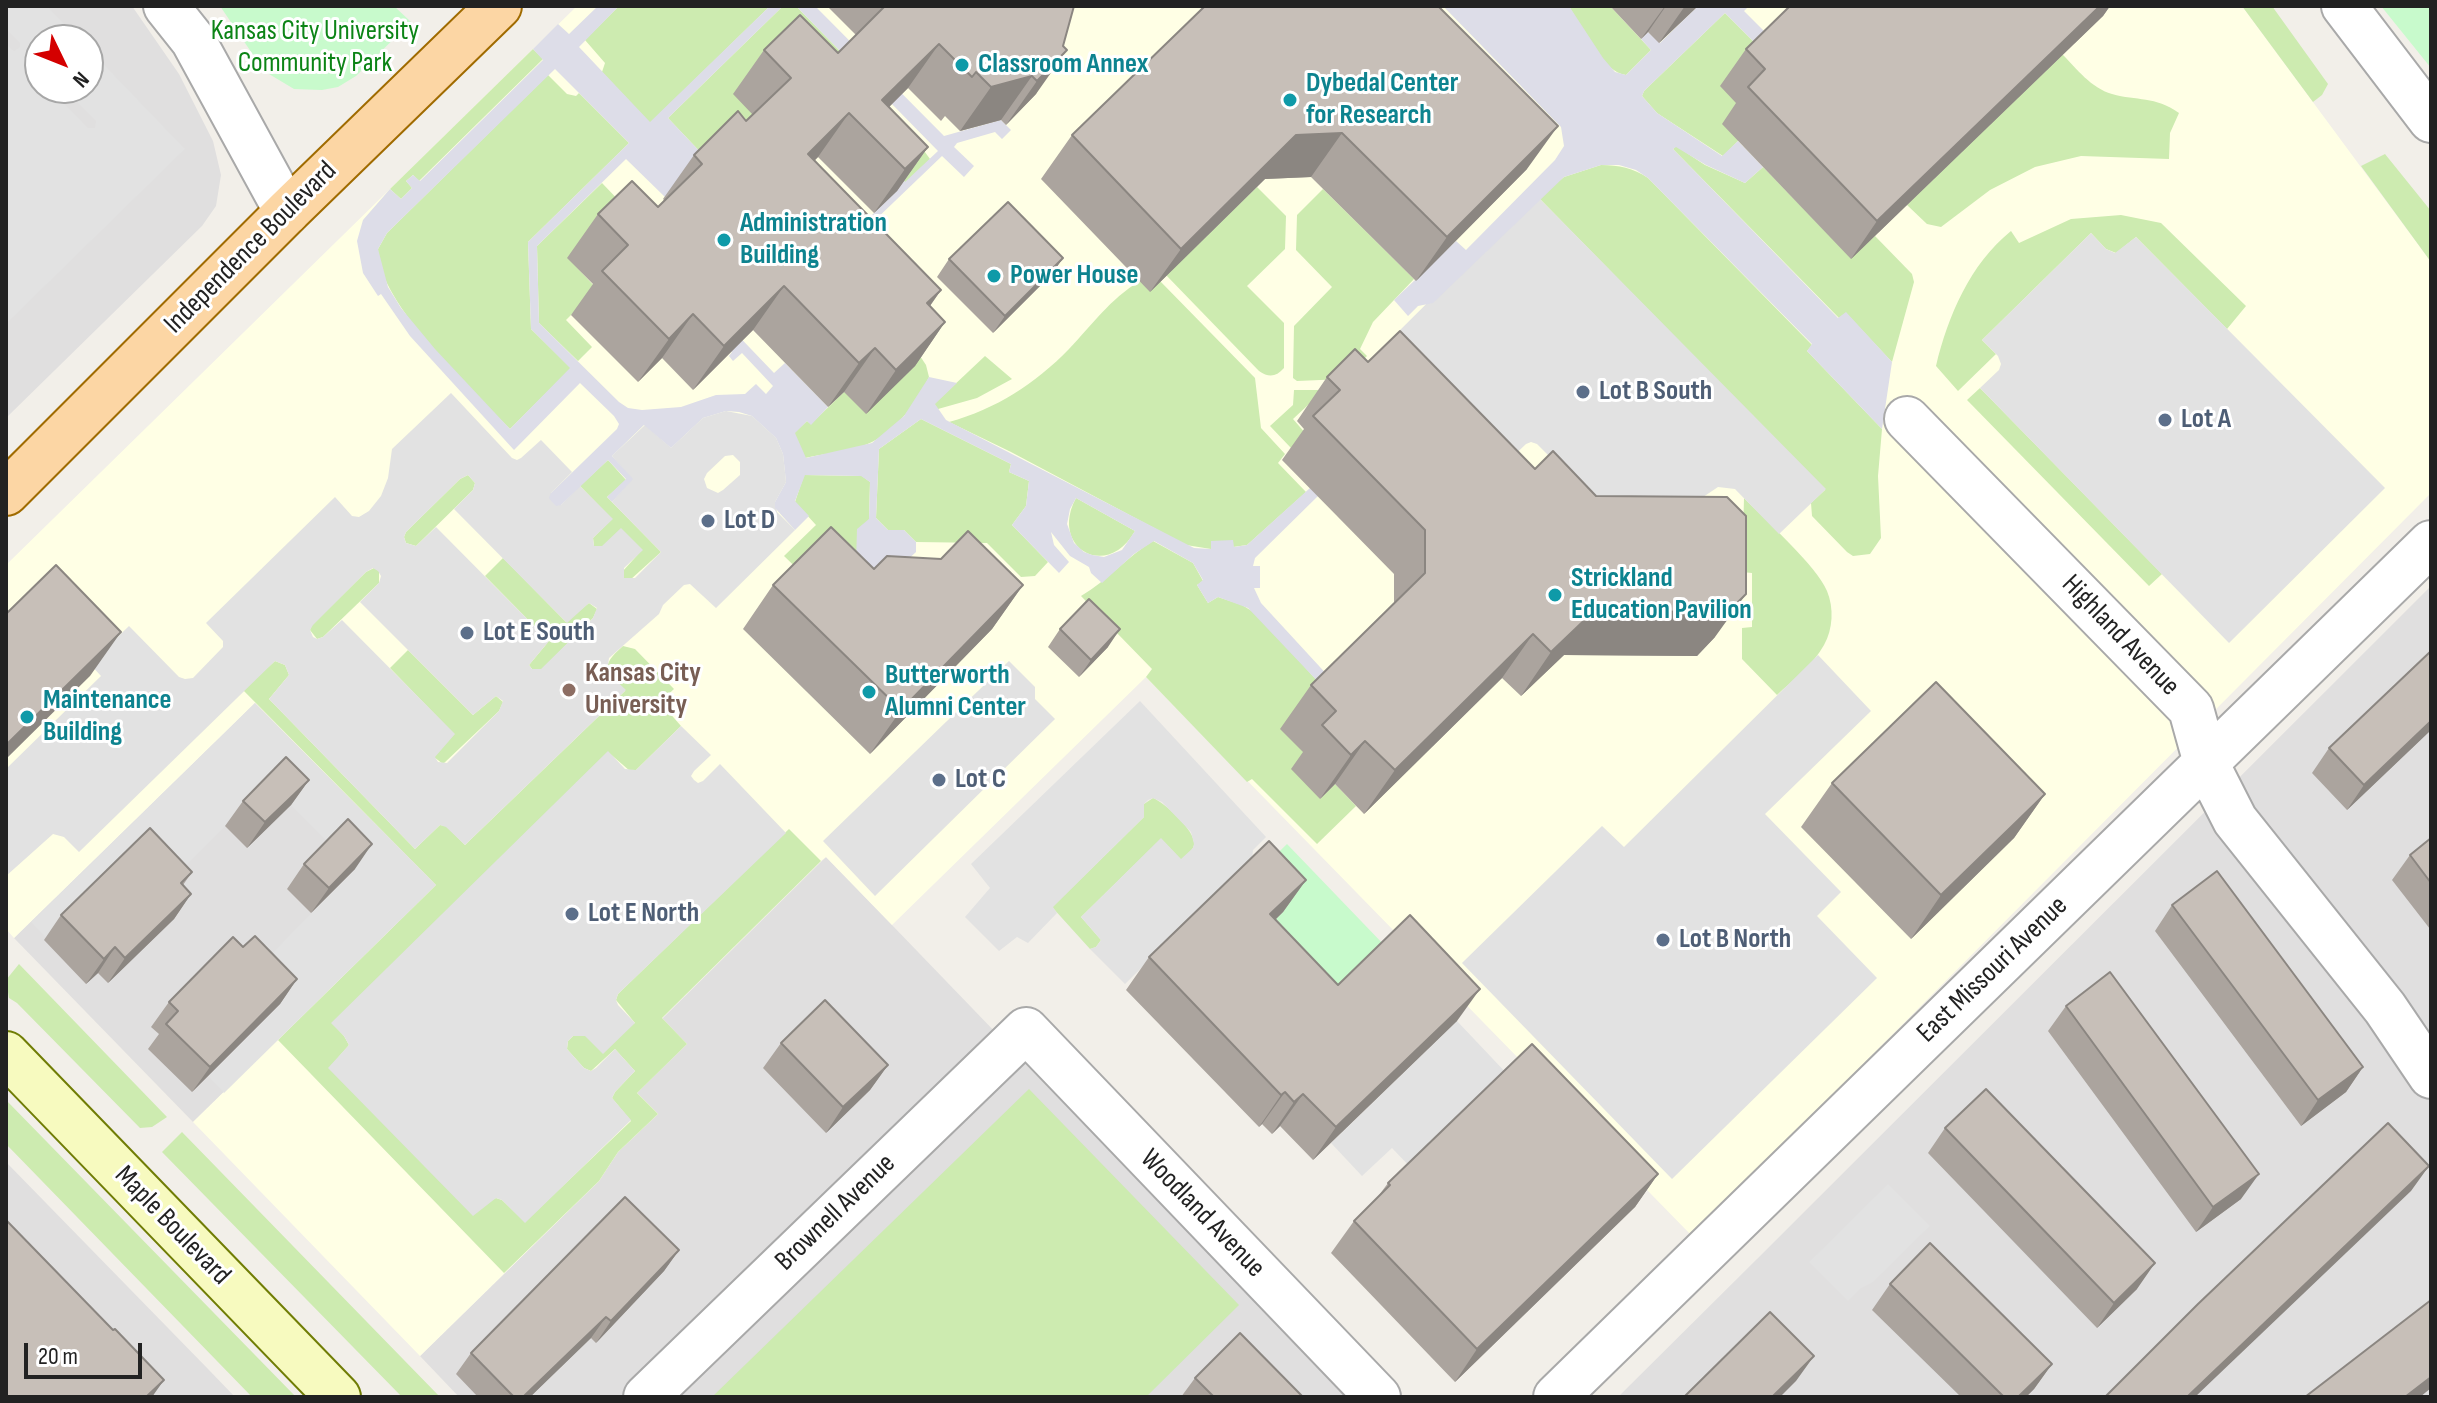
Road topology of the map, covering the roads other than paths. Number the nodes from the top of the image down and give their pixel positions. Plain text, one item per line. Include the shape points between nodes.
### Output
1 (166, 6) edge
2 (499, 6) edge
3 (2344, 6) edge
4 (2431, 120) edge
5 (287, 212) junction
6 (1907, 419) dead end
7 (6, 493) edge
8 (2431, 543) edge
9 (2206, 763) junction
10 (1026, 1030) joint
11 (6, 1054) edge
12 (2431, 1076) edge
13 (338, 1397) edge
14 (646, 1397) edge
15 (1378, 1397) edge
16 (1556, 1397) edge

1 - 5 street via 193,40
2 - 5 main road, Independence Boulevard
3 - 4 street
5 - 7 main road, Independence Boulevard
6 - 9 street, Highland Avenue via 2191,709
8 - 9 street, East Missouri Avenue
9 - 12 street, Highland Avenue via 2235,820 2385,1008
9 - 16 street, East Missouri Avenue
10 - 14 street, Brownell Avenue
10 - 15 street, Woodland Avenue
11 - 13 street, Maple Boulevard

